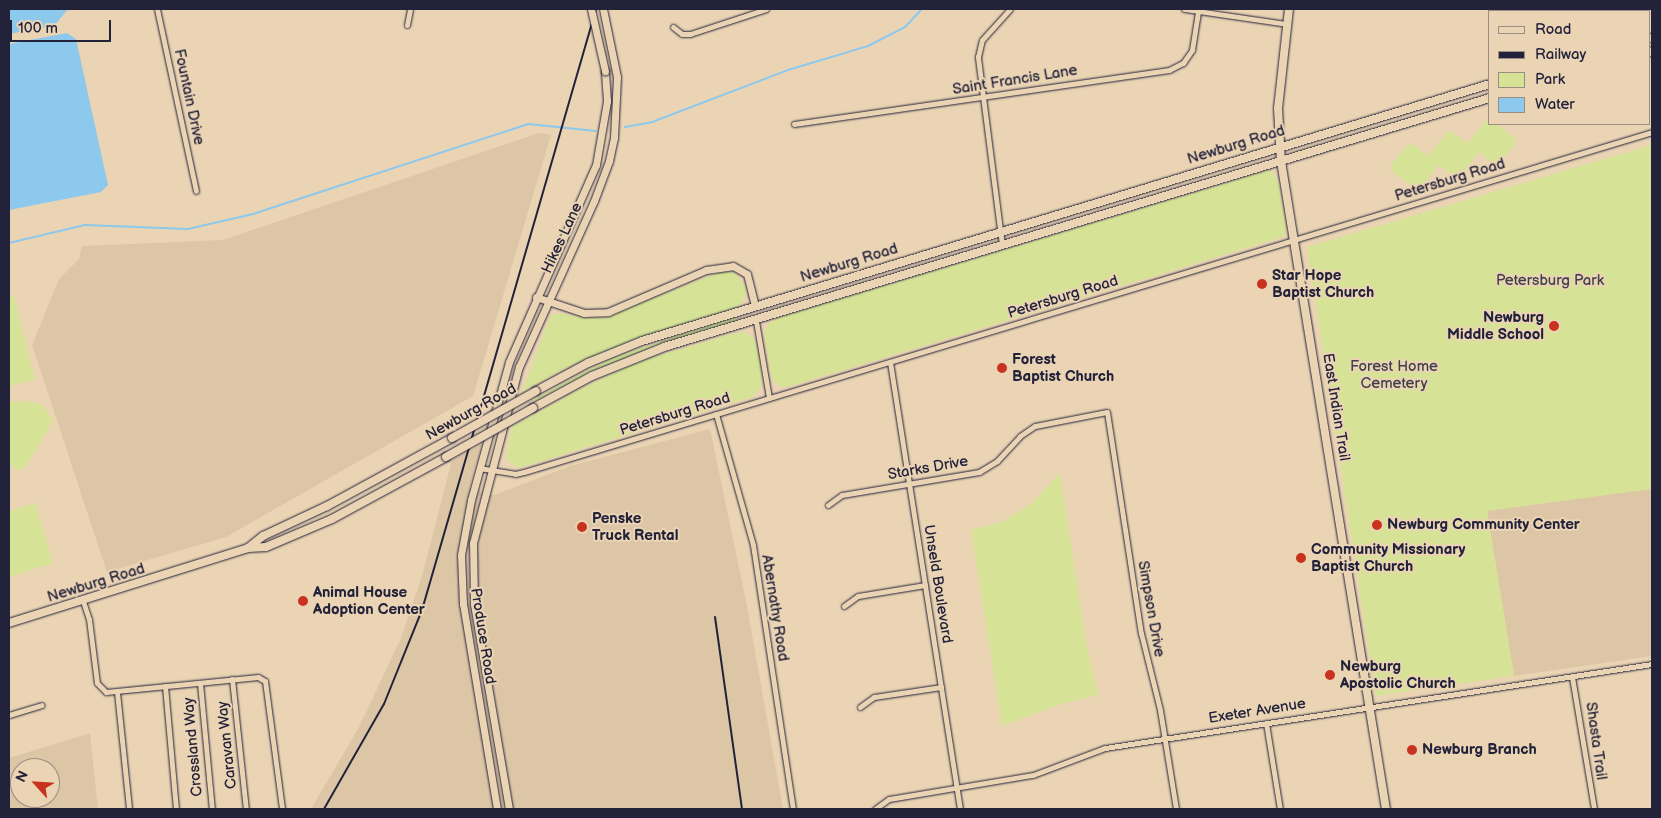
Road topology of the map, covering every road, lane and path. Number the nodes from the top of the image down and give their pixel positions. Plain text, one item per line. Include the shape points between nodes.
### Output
1 (157, 9) edge
2 (410, 9) edge
3 (591, 9) edge
4 (603, 9) edge
5 (739, 9) edge
6 (766, 9) edge
7 (1010, 9) edge
8 (1184, 9) edge
9 (1289, 9) edge
10 (1198, 12) junction
11 (739, 15) junction
12 (1287, 24) junction
13 (407, 25) dead end
14 (673, 27) dead end
15 (1488, 85) edge
16 (982, 98) junction
17 (1488, 99) edge
18 (794, 124) dead end
19 (1652, 132) edge
20 (1279, 146) junction
21 (1281, 161) junction
22 (196, 191) dead end
23 (1000, 232) junction
24 (1295, 240) junction
25 (1002, 245) junction
26 (536, 297) junction
27 (547, 301) junction
28 (755, 306) junction
29 (756, 321) junction
30 (890, 362) junction
31 (770, 398) junction
32 (1107, 412) joint
33 (716, 414) junction
34 (479, 468) junction
35 (490, 472) junction
36 (910, 484) junction
37 (828, 505) dead end
38 (248, 548) junction
39 (925, 585) junction
40 (82, 601) junction
41 (844, 606) dead end
42 (9, 624) edge
43 (1652, 664) edge
44 (1572, 677) junction
45 (232, 679) junction
46 (200, 683) junction
47 (165, 686) junction
48 (941, 686) junction
49 (117, 692) junction
50 (42, 705) dead end
51 (860, 707) dead end
52 (1369, 707) junction
53 (9, 715) edge
54 (1266, 723) junction
55 (1165, 739) junction
56 (957, 788) junction
57 (129, 809) edge
58 (176, 809) edge
59 (212, 809) edge
60 (246, 809) edge
61 (282, 809) edge
62 (497, 809) edge
63 (509, 809) edge
64 (793, 809) edge
65 (875, 809) edge
66 (960, 809) edge
67 (1176, 809) edge
68 (1280, 809) edge
69 (1386, 809) edge
70 (1594, 809) edge

1 - 22 street, Fountain Drive
2 - 13 street
3 - 26 street, Hikes Lane, bridge via 605,71 607,101 596,165
4 - 27 street, Hikes Lane via 616,61 617,100 609,161
5 - 11 street
6 - 11 street
7 - 16 street via 987,33 980,48 978,66
8 - 10 street
9 - 12 main road, East Indian Trail
10 - 12 street
10 - 16 street, Saint Francis Lane via 1192,50 1174,68
11 - 14 street via 690,34
12 - 20 main road, East Indian Trail via 1278,108
15 - 20 main road, Newburg Road
16 - 18 street, Saint Francis Lane
16 - 23 street
17 - 21 main road, Newburg Road
19 - 24 street, Petersburg Road
20 - 21 main road, East Indian Trail
20 - 23 main road, Newburg Road
21 - 24 main road, East Indian Trail
21 - 25 main road, Newburg Road
23 - 25 street
23 - 28 main road, Newburg Road
24 - 30 street, Petersburg Road
24 - 52 main road, East Indian Trail
25 - 29 main road, Newburg Road
26 - 27 street
26 - 34 street, Hikes Lane via 509,362
27 - 28 street via 584,313 608,312 706,270 733,266 747,274
27 - 35 street, Hikes Lane via 520,367
28 - 38 main road, Newburg Road, bridge via 642,341 588,363 328,506 263,536
29 - 31 street
29 - 38 main road, Newburg Road, bridge via 664,347 592,376 309,530 266,547
30 - 31 street, Petersburg Road
30 - 36 street, Unseld Boulevard
31 - 33 street, Petersburg Road
32 - 36 street, Starks Drive via 1035,426 1020,436 997,461 979,472
32 - 55 street, Simpson Drive via 1141,633
33 - 35 street, Petersburg Road via 524,472
33 - 64 street, Abernathy Road via 753,545
34 - 35 street, Petersburg Road
34 - 62 street, Produce Road via 461,555 461,581
35 - 63 street, Produce Road via 475,531 471,577
36 - 37 street, Starks Drive via 842,495
36 - 39 street, Unseld Boulevard
38 - 40 main road, Newburg Road
39 - 41 street via 858,596
39 - 48 street, Unseld Boulevard
40 - 42 main road, Newburg Road
40 - 49 street via 89,618 99,687 106,692
43 - 44 street, Exeter Avenue
44 - 52 street, Exeter Avenue
44 - 70 street, Shasta Trail
45 - 46 street
45 - 60 street, Caravan Way
45 - 61 street via 258,677 268,684
46 - 47 street
46 - 59 street, Crossland Way
47 - 49 street
47 - 58 street
48 - 51 street via 874,697
48 - 56 street, Unseld Boulevard
49 - 57 street
50 - 53 street
52 - 54 street, Exeter Avenue
52 - 69 main road, East Indian Trail
54 - 55 street, Exeter Avenue
54 - 68 street
55 - 56 street, Exeter Avenue via 1090,751 1033,774
55 - 67 street, Simpson Drive
56 - 65 street, Exeter Avenue via 889,798
56 - 66 street, Unseld Boulevard

